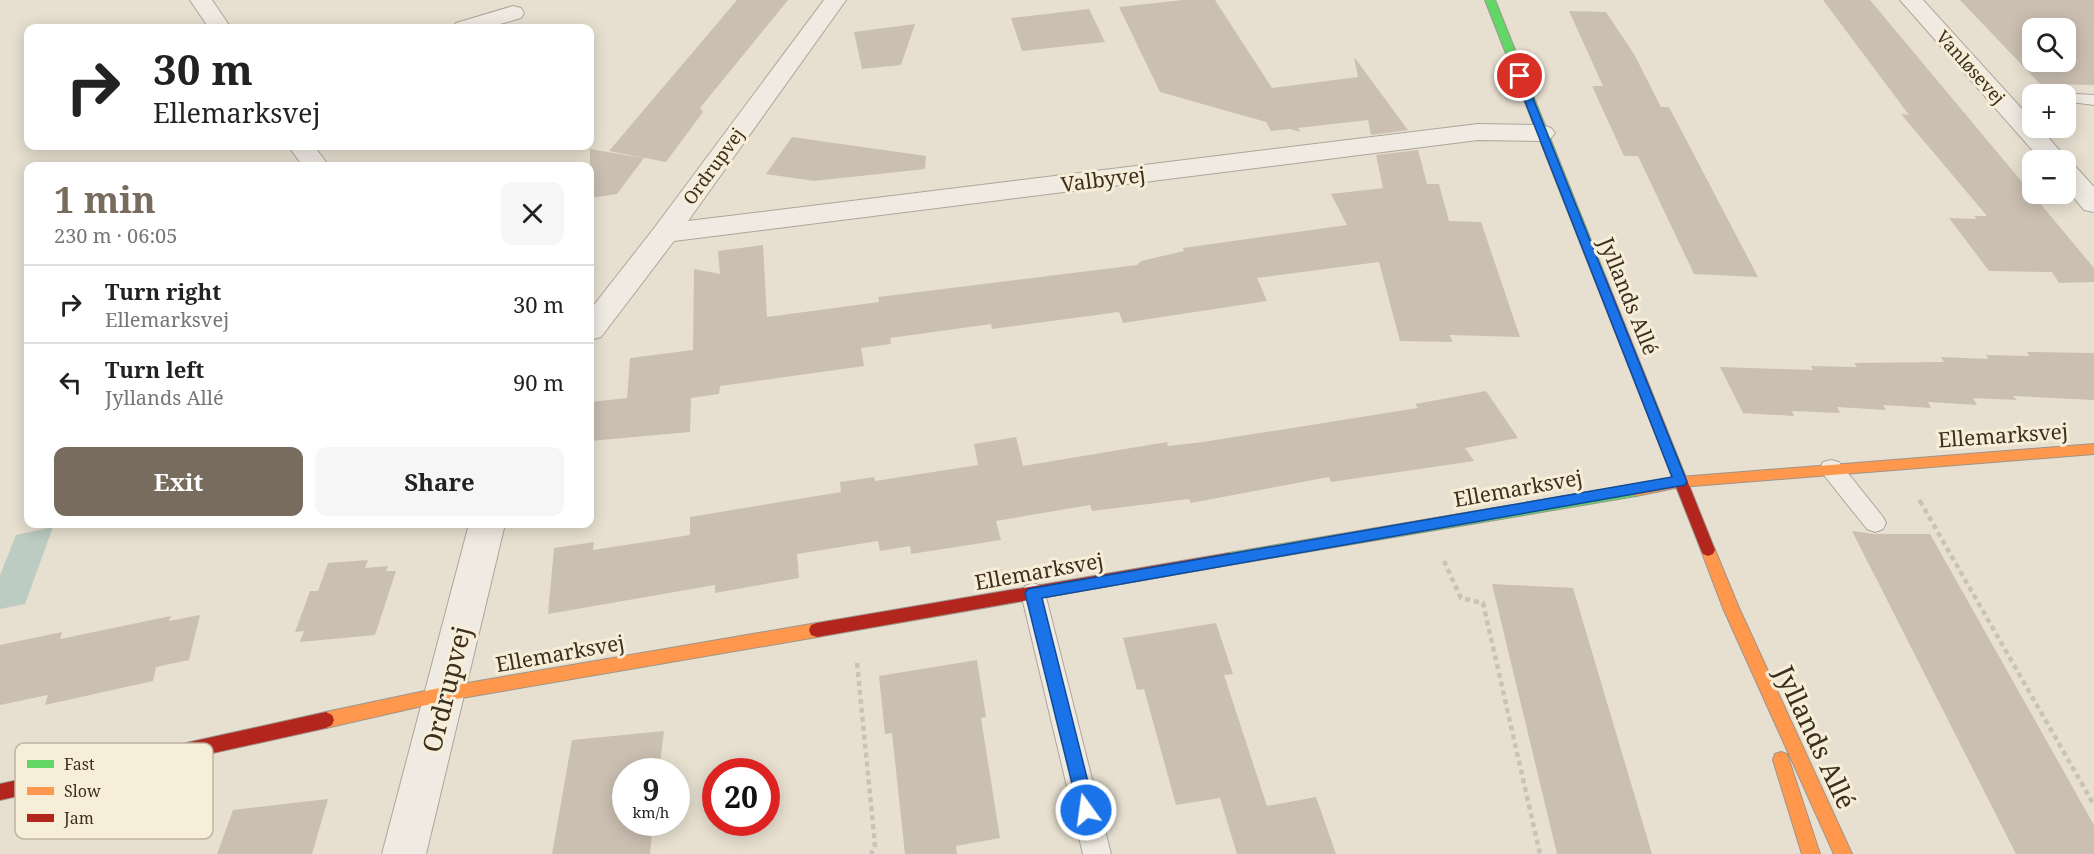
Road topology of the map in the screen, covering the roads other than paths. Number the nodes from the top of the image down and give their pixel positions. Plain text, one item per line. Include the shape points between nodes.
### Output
1 (201, 0) edge
2 (834, 0) edge
3 (1490, 0) edge
4 (1911, 0) edge
5 (513, 13) dead end
6 (217, 24) edge
7 (477, 24) edge
8 (2078, 99) dead end
9 (2094, 100) edge
10 (1542, 133) junction
11 (2046, 150) edge
12 (2076, 183) edge
13 (2094, 204) edge
14 (664, 233) junction
15 (594, 325) edge
16 (2094, 449) edge
17 (1831, 468) junction
18 (1680, 482) junction
19 (1875, 523) dead end
20 (487, 528) edge
21 (1033, 593) junction
22 (1731, 608) junction
23 (444, 694) junction
24 (213, 745) edge
25 (15, 789) edge
26 (0, 792) edge
27 (404, 854) edge
28 (1097, 854) edge
29 (1811, 854) edge
30 (1843, 854) edge

1 - 6 street
2 - 14 street, Ordrupvej
3 - 10 street, Jyllands Allé
4 - 11 street, Vanløsevej
5 - 7 street
8 - 9 lane
10 - 14 street, Valbyvej via 1478,132
10 - 18 street, Jyllands Allé
12 - 13 street
14 - 15 street, Ordrupvej
16 - 17 street, Ellemarksvej
17 - 18 street, Ellemarksvej
17 - 19 lane
18 - 21 street, Ellemarksvej
18 - 22 street, Jyllands Allé
20 - 23 street, Ordrupvej
21 - 23 street, Ellemarksvej
21 - 28 lane
22 - 29 street, Jyllands Allé
22 - 30 street, Jyllands Allé
23 - 24 street, Ellemarksvej
23 - 27 street, Ordrupvej
25 - 26 street, Ellemarksvej

